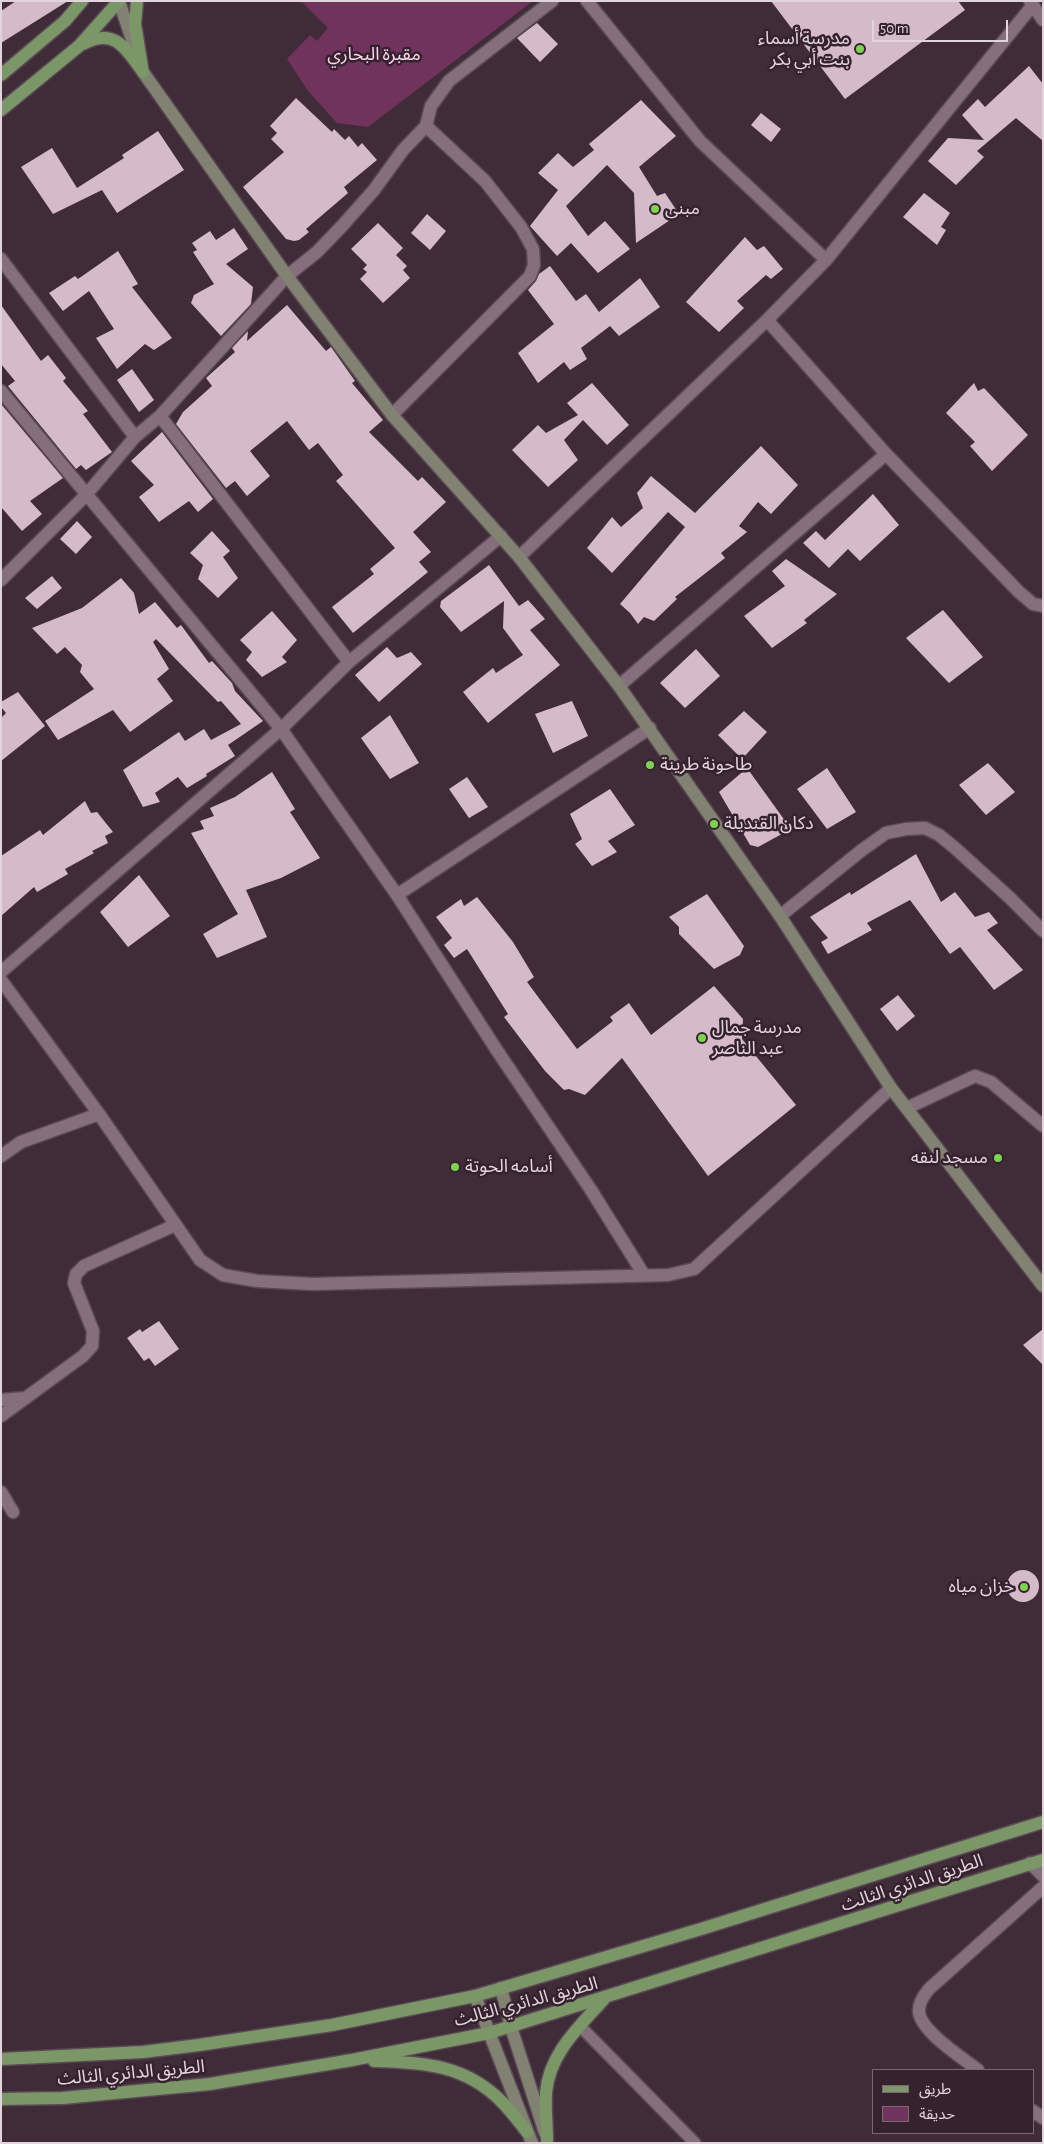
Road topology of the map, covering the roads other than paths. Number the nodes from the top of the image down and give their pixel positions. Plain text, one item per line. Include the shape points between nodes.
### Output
1 (73, 1) edge
2 (82, 1) edge
3 (137, 1) edge
4 (552, 1) edge
5 (587, 1) edge
6 (119, 2) edge
7 (1032, 3) edge
8 (65, 20) junction
9 (1043, 20) edge
10 (78, 46) junction
11 (143, 72) junction
12 (1, 75) edge
13 (1, 110) edge
14 (426, 126) junction
15 (1, 259) edge
16 (826, 260) junction
17 (287, 276) junction
18 (767, 320) junction
19 (1, 391) edge
20 (392, 415) junction
21 (160, 416) junction
22 (135, 438) junction
23 (886, 454) junction
24 (86, 495) junction
25 (501, 536) junction
26 (519, 557) junction
27 (1, 580) edge
28 (1043, 606) edge
29 (349, 662) junction
30 (619, 686) junction
31 (650, 728) junction
32 (281, 729) junction
33 (396, 895) junction
34 (780, 916) junction
35 (1043, 932) edge
36 (1, 972) edge
37 (1, 980) edge
38 (891, 1088) junction
39 (907, 1108) junction
40 (99, 1114) junction
41 (1043, 1126) edge
42 (1, 1156) edge
43 (175, 1225) junction
44 (644, 1275) junction
45 (1043, 1286) edge
46 (26, 1398) junction
47 (1, 1400) edge
48 (1, 1416) edge
49 (1, 1492) edge
50 (13, 1512) dead end
51 (1043, 1822) edge
52 (1036, 1862) edge
53 (1043, 1876) edge
54 (1043, 1887) edge
55 (501, 1988) junction
56 (475, 1996) junction
57 (606, 1998) junction
58 (580, 2026) junction
59 (511, 2027) junction
60 (489, 2033) junction
61 (1, 2059) edge
62 (352, 2060) junction
63 (977, 2069) edge
64 (1, 2099) edge
65 (529, 2137) edge
66 (547, 2142) edge
67 (695, 2143) edge

1 - 8 main road
2 - 8 main road
3 - 11 main road via 135,24
4 - 14 street via 448,81 431,106
5 - 16 street via 700,141
6 - 10 main road
6 - 11 street
7 - 9 street
7 - 16 street
8 - 12 main road
10 - 11 main road via 91,39 116,40
10 - 13 main road
11 - 17 street
14 - 17 street via 342,226
14 - 20 street via 485,181 521,227 533,249 534,265 530,276
15 - 22 street
16 - 18 street
17 - 20 street
17 - 21 street
18 - 23 street
18 - 26 street
19 - 24 street
20 - 25 street
21 - 22 street
21 - 29 street
22 - 24 street
23 - 28 street via 1019,592 1033,604
23 - 30 street
24 - 27 street
24 - 32 street
25 - 26 street
25 - 29 street
26 - 30 street
29 - 32 street
30 - 31 street
31 - 33 street
31 - 34 street
32 - 33 street
32 - 36 street
33 - 44 street
34 - 35 street via 886,834 925,828 954,848
34 - 38 street
37 - 40 street
38 - 39 street
38 - 44 street via 694,1269 668,1275
39 - 41 street via 975,1076 990,1082
39 - 45 street
40 - 42 street via 21,1142
40 - 43 street
43 - 44 street via 200,1260 223,1275 258,1281 312,1284
43 - 46 street via 84,1266 76,1274 74,1283 94,1331 92,1346
46 - 47 street
46 - 48 street
49 - 50 street
51 - 55 main road, الطريق الدائري الثالث
52 - 53 street
52 - 57 main road, الطريق الدائري الثالث
54 - 63 street via 929,1989 919,2004 918,2012 925,2027
55 - 56 main road, الطريق الدائري الثالث
55 - 59 street
56 - 60 street
56 - 61 main road, الطريق الدائري الثالث via 332,2025 199,2045 143,2052
57 - 58 main road
57 - 59 main road, الطريق الدائري الثالث
58 - 66 main road via 556,2057 546,2092
58 - 67 lane
59 - 60 main road, الطريق الدائري الثالث
59 - 66 street
60 - 62 main road, الطريق الدائري الثالث
60 - 65 street
62 - 64 main road, الطريق الدائري الثالث via 210,2084 63,2098
62 - 65 main road via 414,2062 447,2068 480,2083 502,2102

